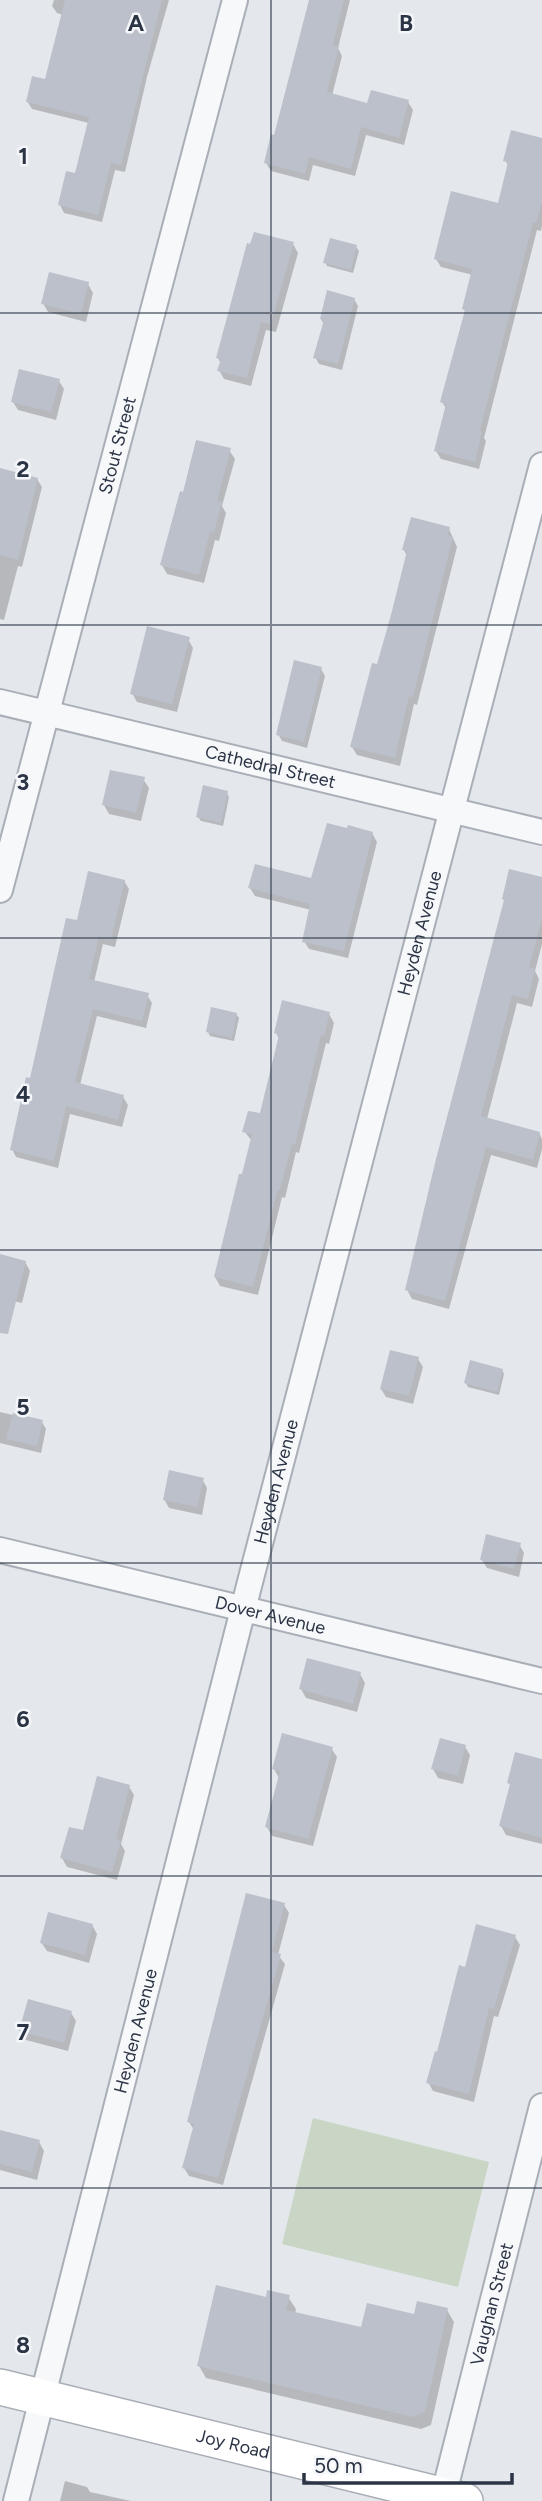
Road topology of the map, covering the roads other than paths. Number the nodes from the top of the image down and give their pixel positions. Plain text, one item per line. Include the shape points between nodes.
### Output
1 (235, 0) edge
2 (542, 465) edge
3 (0, 702) edge
4 (46, 713) junction
5 (450, 810) junction
6 (542, 832) edge
7 (0, 890) edge
8 (0, 1550) edge
9 (244, 1608) junction
10 (542, 1681) edge
11 (542, 2106) edge
12 (0, 2387) edge
13 (41, 2397) junction
14 (450, 2499) edge
15 (16, 2501) edge

1 - 4 street, Stout Street
2 - 5 street, Heyden Avenue
3 - 4 street, Cathedral Street
4 - 5 street, Cathedral Street
4 - 7 street, Stout Street
5 - 6 street, Cathedral Street
5 - 9 street, Heyden Avenue
8 - 9 street, Dover Avenue
9 - 10 street, Dover Avenue
9 - 13 street, Heyden Avenue
11 - 14 street, Vaughan Street
12 - 13 main road, Joy Road
13 - 14 main road, Joy Road
13 - 15 street, Heyden Avenue

